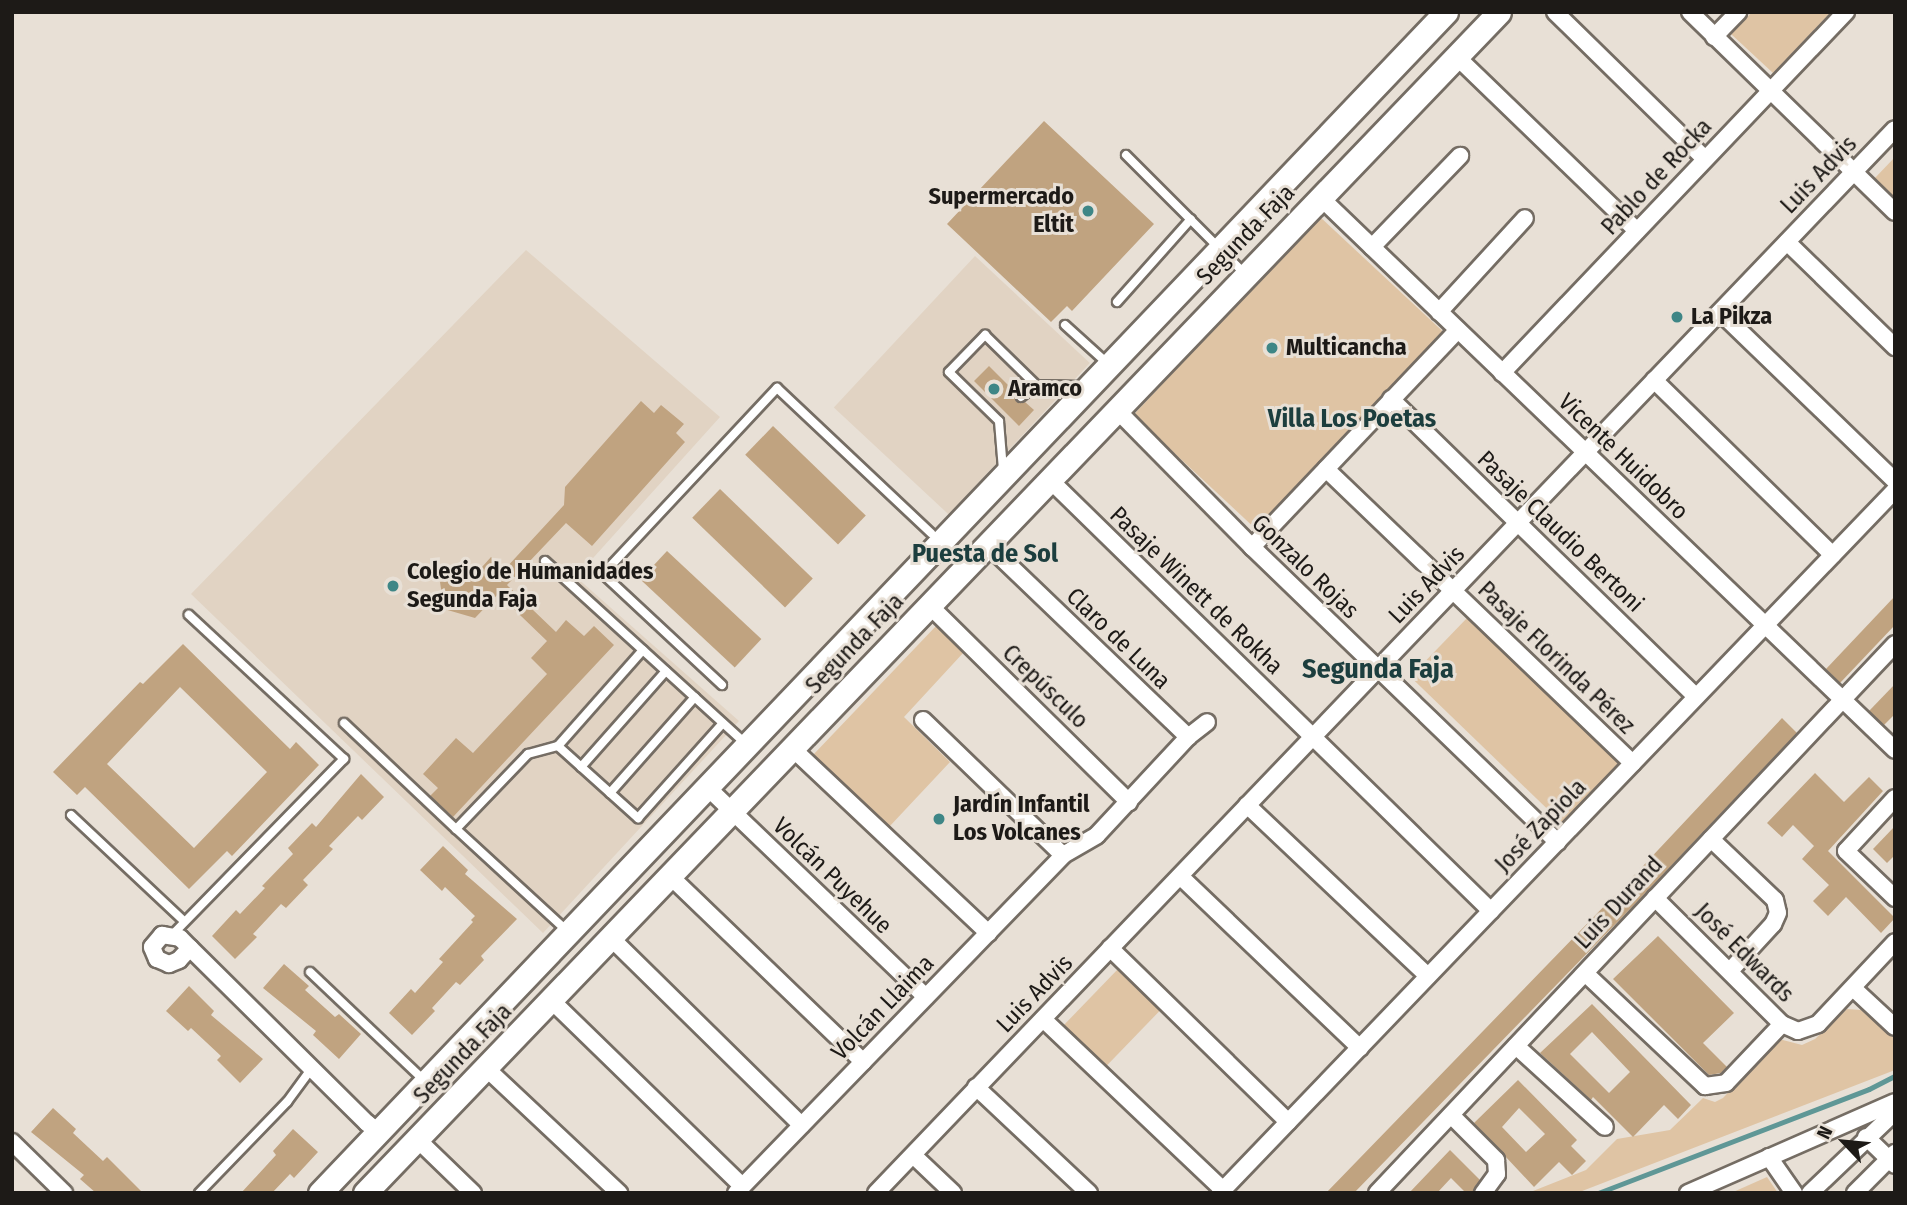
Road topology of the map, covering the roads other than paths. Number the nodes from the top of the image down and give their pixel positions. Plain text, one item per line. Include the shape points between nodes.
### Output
1 (1446, 12) edge
2 (1499, 12) edge
3 (1555, 12) edge
4 (1690, 12) edge
5 (1738, 12) edge
6 (1846, 12) edge
7 (1714, 37) junction
8 (1457, 57) junction
9 (1770, 91) junction
10 (1895, 130) edge
11 (1126, 155) dead end
12 (1460, 156) dead end
13 (1705, 159) junction
14 (1854, 173) junction
15 (1319, 196) junction
16 (1895, 212) edge
17 (1525, 218) dead end
18 (1191, 219) junction
19 (1637, 231) junction
20 (1787, 242) junction
21 (1372, 247) junction
22 (1220, 249) junction
23 (1245, 274) junction
24 (1117, 302) dead end
25 (1439, 312) junction
26 (1720, 312) junction
27 (1065, 325) dead end
28 (1458, 330) junction
29 (1895, 347) edge
30 (1109, 366) junction
31 (1502, 373) junction
32 (1654, 380) junction
33 (1091, 384) junction
34 (1036, 385) junction
35 (1021, 397) dead end
36 (1391, 399) junction
37 (1116, 409) junction
38 (1006, 413) dead end
39 (999, 421) junction
40 (1585, 452) junction
41 (1326, 469) junction
42 (1003, 477) junction
43 (1049, 479) junction
44 (1895, 481) edge
45 (1895, 490) edge
46 (1518, 523) junction
47 (931, 533) dead end
48 (987, 544) junction
49 (1252, 547) junction
50 (1833, 555) junction
51 (545, 561) dead end
52 (1453, 590) junction
53 (929, 605) junction
54 (189, 615) dead end
55 (1765, 626) junction
56 (1895, 644) edge
57 (643, 650) junction
58 (1378, 669) junction
59 (666, 671) junction
60 (722, 685) dead end
61 (695, 697) junction
62 (1696, 697) junction
63 (1843, 700) junction
64 (923, 720) dead end
65 (1207, 722) dead end
66 (344, 723) dead end
67 (723, 723) junction
68 (1188, 737) junction
69 (1313, 737) junction
70 (747, 745) junction
71 (558, 746) junction
72 (792, 748) junction
73 (1895, 750) edge
74 (1633, 763) junction
75 (581, 767) junction
76 (707, 787) junction
77 (610, 793) junction
78 (1895, 798) edge
79 (1129, 802) junction
80 (1247, 805) junction
81 (732, 811) junction
82 (71, 815) dead end
83 (456, 829) junction
84 (1711, 839) junction
85 (1558, 842) junction
86 (1063, 855) junction
87 (670, 876) junction
88 (1180, 876) junction
89 (1656, 898) junction
90 (1895, 898) edge
91 (1491, 911) junction
92 (184, 921) junction
93 (568, 932) junction
94 (988, 933) junction
95 (173, 934) junction
96 (611, 938) junction
97 (1895, 943) edge
98 (190, 948) junction
99 (1110, 948) junction
100 (1730, 971) junction
101 (310, 972) dead end
102 (1585, 972) junction
103 (1428, 976) junction
104 (1853, 988) junction
105 (926, 997) junction
106 (551, 1000) junction
107 (1043, 1019) junction
108 (1783, 1024) junction
109 (1895, 1027) edge
110 (1516, 1046) junction
111 (1360, 1048) junction
112 (863, 1062) junction
113 (486, 1068) junction
114 (312, 1069) junction
115 (426, 1082) junction
116 (976, 1087) junction
117 (1895, 1102) edge
118 (1895, 1112) edge
119 (1451, 1115) junction
120 (1288, 1122) junction
121 (802, 1125) junction
122 (1605, 1127) dead end
123 (378, 1132) junction
124 (1866, 1137) junction
125 (417, 1139) junction
126 (12, 1142) edge
127 (913, 1155) junction
128 (1769, 1157) junction
129 (1893, 1159) edge
130 (739, 1189) edge
131 (1222, 1191) edge
132 (1384, 1191) edge
133 (64, 1193) edge
134 (200, 1193) edge
135 (320, 1193) edge
136 (365, 1193) edge
137 (473, 1193) edge
138 (619, 1193) edge
139 (876, 1193) edge
140 (953, 1193) edge
141 (1089, 1193) edge
142 (1483, 1193) edge
143 (1688, 1193) edge
144 (1794, 1193) edge
145 (1810, 1193) edge
146 (1855, 1193) edge

1 - 22 main road, Segunda Faja
2 - 8 main road, Segunda Faja
3 - 13 street
4 - 7 street
5 - 7 street
6 - 9 street, Pablo de Rocka
7 - 9 street
8 - 15 main road, Segunda Faja
8 - 19 street
9 - 13 street, Pablo de Rocka
9 - 14 street
10 - 14 street, Luis Advis
11 - 18 lane
12 - 21 street
13 - 19 street, Pablo de Rocka
14 - 16 street
14 - 20 street, Luis Advis
15 - 21 street, Vicente Huidobro
15 - 23 main road, Segunda Faja
17 - 25 street
18 - 22 lane
18 - 24 lane
19 - 31 street, Pablo de Rocka
20 - 26 street, Luis Advis
20 - 29 street
21 - 25 street, Vicente Huidobro
22 - 23 lane
22 - 30 main road, Segunda Faja
23 - 37 main road, Segunda Faja
25 - 28 street, Vicente Huidobro
26 - 32 street, Luis Advis
26 - 44 street
27 - 30 lane
28 - 31 street, Vicente Huidobro
28 - 36 street
30 - 33 main road, Segunda Faja
31 - 40 street, Vicente Huidobro
32 - 40 street, Luis Advis
32 - 50 street
33 - 34 lane via 1068,388
33 - 42 main road, Segunda Faja
34 - 35 lane
34 - 39 lane via 985,335 949,372
36 - 41 street
36 - 46 street, Pasaje Claudio Bertoni
37 - 43 main road, Segunda Faja
37 - 49 street, Gonzalo Rojas
38 - 39 lane
39 - 42 lane
40 - 46 street, Luis Advis
40 - 55 street, Vicente Huidobro
41 - 49 street
41 - 52 street, Pasaje Florinda Pérez
42 - 70 main road, Segunda Faja
43 - 48 main road, Segunda Faja
43 - 69 street, Pasaje Winett de Rokha
45 - 50 street, José Zapiola
46 - 52 street, Luis Advis
46 - 62 street, Pasaje Claudio Bertoni
47 - 60 lane via 776,388 603,573
48 - 53 main road, Segunda Faja
48 - 68 street, Claro de Luna
49 - 58 street, Gonzalo Rojas
50 - 55 street, José Zapiola
51 - 57 lane
52 - 58 street, Luis Advis
52 - 74 street, Pasaje Florinda Pérez
53 - 72 main road, Segunda Faja
53 - 79 street, Crepúsculo
54 - 92 lane via 344,759
55 - 62 street, José Zapiola
55 - 63 street, Vicente Huidobro
56 - 63 street, Luis Durand
57 - 59 lane
57 - 71 lane
58 - 69 street, Luis Advis
58 - 85 street, Gonzalo Rojas
59 - 61 lane
59 - 75 lane
61 - 67 lane
61 - 77 lane
62 - 74 street, José Zapiola
63 - 73 street, Vicente Huidobro
63 - 84 street, Luis Durand
64 - 86 street
65 - 68 street, Volcán Llaima
66 - 83 lane
67 - 70 lane
67 - 77 lane via 638,818
68 - 79 street, Volcán Llaima
69 - 80 street, Luis Advis
69 - 91 street, Pasaje Winett de Rokha
70 - 76 main road, Segunda Faja
71 - 75 lane
71 - 83 lane via 528,754
72 - 81 main road, Segunda Faja
72 - 94 street
74 - 85 street, José Zapiola
75 - 77 lane
76 - 81 street, Volcán Puyehue
76 - 93 main road, Segunda Faja
78 - 90 street via 1846,851
79 - 86 street, Volcán Llaima via 1097,835
80 - 88 street, Luis Advis
80 - 103 street
81 - 87 main road, Segunda Faja
81 - 105 street, Volcán Puyehue
82 - 92 lane
83 - 93 lane
84 - 89 street, Luis Durand
84 - 100 street via 1775,900 1778,913
85 - 91 street, José Zapiola
86 - 94 street, Volcán Llaima
87 - 96 main road, Segunda Faja
87 - 112 street
88 - 99 street, Luis Advis
88 - 111 street
89 - 100 street, José Edwards
89 - 102 street, Luis Durand
91 - 103 street, José Zapiola
92 - 95 lane
93 - 115 main road, Segunda Faja
94 - 105 street, Volcán Llaima
95 - 98 street
95 - 98 street via 162,935 152,947 162,964 175,962
96 - 106 main road, Segunda Faja
96 - 121 street
97 - 104 street, José Edwards
98 - 114 street
99 - 107 street, Luis Advis
99 - 120 street
100 - 108 street, José Edwards
101 - 115 lane
102 - 108 street via 1705,1086 1726,1083
102 - 110 street, Luis Durand
103 - 111 street, José Zapiola
104 - 108 street, José Edwards via 1818,1024 1798,1031
104 - 109 street
105 - 112 street, Volcán Llaima
106 - 113 main road, Segunda Faja
106 - 130 street
107 - 116 street, Luis Advis
107 - 131 street
110 - 119 street, Luis Durand
110 - 122 street
111 - 120 street, José Zapiola
112 - 121 street, Volcán Llaima
113 - 125 main road, Segunda Faja
113 - 138 street
114 - 123 street
114 - 134 lane via 287,1102
115 - 123 main road, Segunda Faja
116 - 127 street, Luis Advis
116 - 141 street
117 - 128 street
118 - 124 street
119 - 132 street, Luis Durand
119 - 142 street via 1496,1160 1497,1174
120 - 131 street, José Zapiola
121 - 130 street, Volcán Llaima
123 - 135 main road, Segunda Faja
124 - 129 street
124 - 145 street
125 - 136 main road, Segunda Faja
125 - 137 street
126 - 133 street
127 - 139 street, Luis Advis
127 - 140 street
128 - 143 street
128 - 144 street
129 - 146 street

